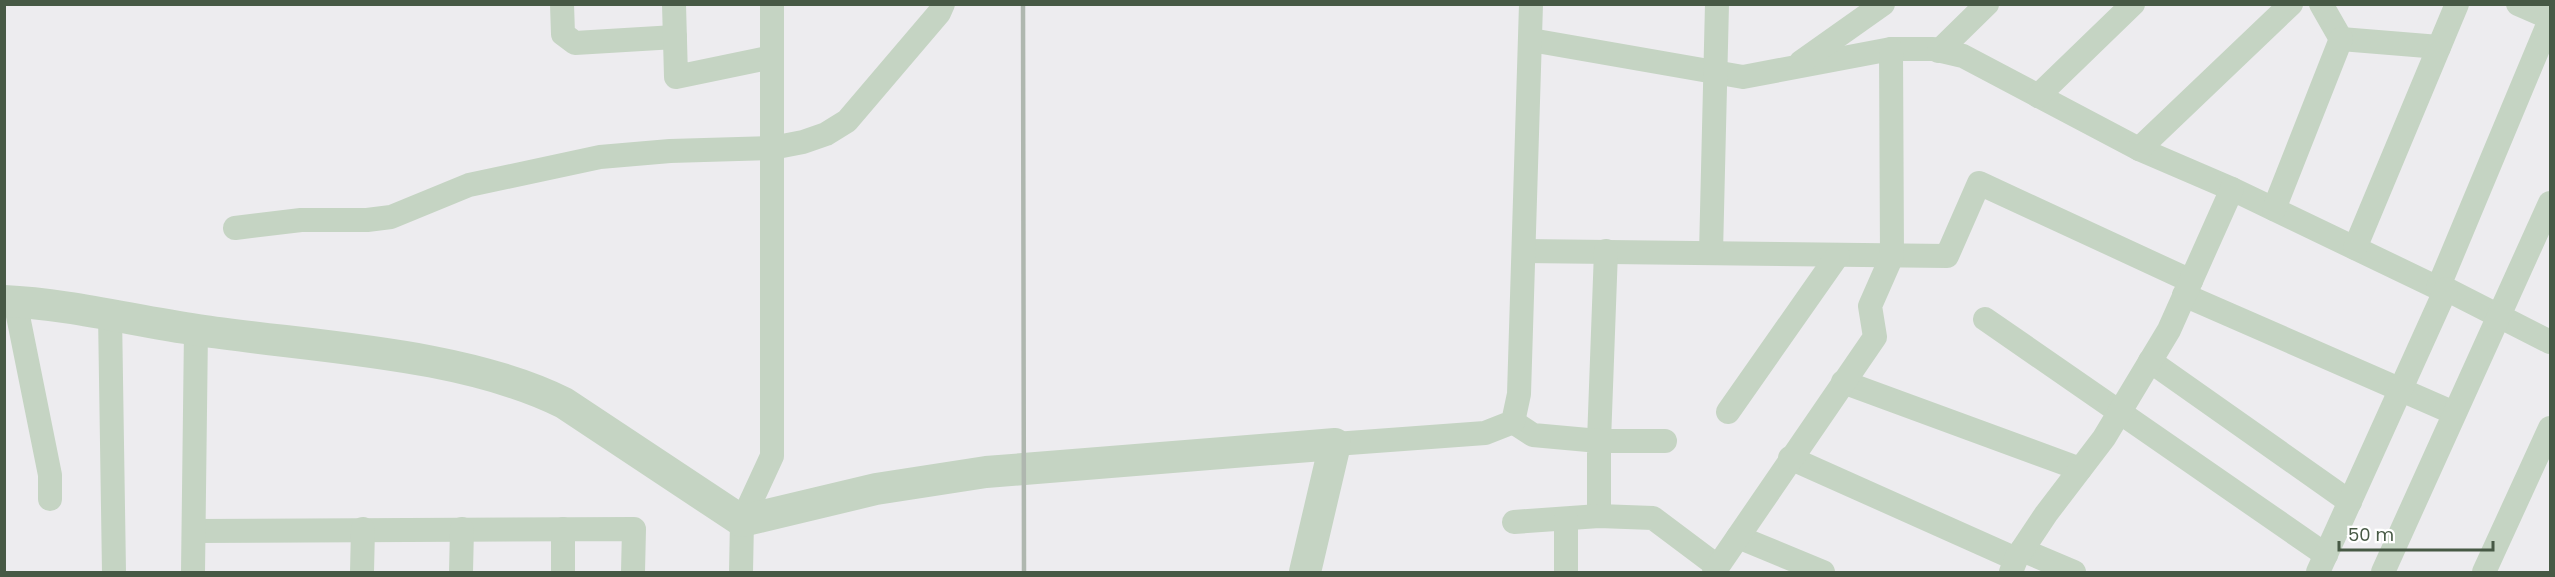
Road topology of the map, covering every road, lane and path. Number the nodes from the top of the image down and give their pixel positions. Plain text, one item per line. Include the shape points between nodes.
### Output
1 (562, 4) edge
2 (674, 4) edge
3 (772, 4) edge
4 (944, 4) edge
5 (1531, 4) edge
6 (1718, 4) edge
7 (1883, 4) edge
8 (1987, 4) edge
9 (2133, 4) edge
10 (2291, 4) edge
11 (2321, 4) edge
12 (2457, 4) edge
13 (2518, 4) edge
14 (2550, 19) edge
15 (675, 37) junction
16 (2341, 39) junction
17 (1531, 40) junction
18 (2439, 47) junction
19 (1891, 49) junction
20 (1939, 51) junction
21 (772, 57) junction
22 (1794, 68) junction
23 (1715, 72) junction
24 (2038, 96) junction
25 (772, 148) junction
26 (2139, 149) junction
27 (2232, 189) junction
28 (2550, 203) edge
29 (2274, 209) junction
30 (235, 228) dead end
31 (2355, 248) junction
32 (1524, 251) junction
33 (1606, 251) junction
34 (1711, 253) junction
35 (1838, 255) junction
36 (1892, 256) junction
37 (2188, 288) junction
38 (2442, 289) junction
39 (10, 301) edge
40 (110, 314) junction
41 (2498, 317) junction
42 (1985, 319) dead end
43 (196, 330) junction
44 (2550, 342) edge
45 (2150, 361) junction
46 (1843, 382) junction
47 (2402, 388) junction
48 (1728, 412) dead end
49 (2120, 412) junction
50 (2454, 413) junction
51 (1513, 422) junction
52 (2550, 428) edge
53 (1599, 441) junction
54 (1665, 441) dead end
55 (1335, 444) junction
56 (1790, 458) junction
57 (2080, 469) junction
58 (50, 499) dead end
59 (2350, 502) junction
60 (1599, 516) junction
61 (1566, 519) junction
62 (742, 521) junction
63 (1514, 522) dead end
64 (363, 528) junction
65 (462, 529) junction
66 (563, 529) junction
67 (195, 531) junction
68 (1738, 537) junction
69 (2016, 560) edge
70 (2322, 564) edge
71 (1716, 569) edge
72 (114, 573) edge
73 (193, 573) edge
74 (362, 573) edge
75 (461, 573) edge
76 (563, 573) edge
77 (633, 573) edge
78 (741, 573) edge
79 (1305, 573) edge
80 (1566, 573) edge
81 (1823, 573) edge
82 (2074, 573) edge
83 (2383, 573) edge
84 (2484, 573) edge

1 - 15 street via 562,34 575,43
2 - 15 street
3 - 21 street
4 - 25 street via 847,121 804,142
5 - 17 street
6 - 23 street
7 - 22 street
8 - 20 street
9 - 24 street
10 - 26 street
11 - 16 street
12 - 18 street
13 - 14 street
14 - 38 street
15 - 21 street via 676,77
16 - 18 street
16 - 29 street
17 - 23 street
17 - 32 street
18 - 31 street
19 - 20 street
19 - 22 street
19 - 36 street
20 - 24 street via 1963,56
21 - 25 street
22 - 23 street via 1743,77
23 - 34 street
24 - 26 street
25 - 30 street via 600,157 469,185 391,217 301,220
25 - 62 street via 772,456
26 - 27 street
27 - 29 street
27 - 37 street
28 - 41 street
29 - 31 street
31 - 38 street
32 - 33 street
32 - 51 street via 1519,394
33 - 34 street
33 - 53 street
34 - 35 street
35 - 36 street
35 - 48 street
36 - 37 street via 1947,256 1979,183
36 - 46 street via 1870,306 1875,337
37 - 45 street
37 - 47 street
38 - 41 street
38 - 47 street
39 - 40 street
39 - 58 street via 50,475
40 - 43 street
40 - 72 street
41 - 44 street
41 - 50 street
42 - 49 street
43 - 62 street via 441,365 539,391 640,451
43 - 67 street
45 - 49 street
45 - 59 street
46 - 56 street
46 - 57 street
47 - 50 street
47 - 59 street
49 - 57 street
49 - 70 street
50 - 83 street
51 - 53 street via 1533,435
51 - 55 street via 1485,433
52 - 84 street
53 - 54 street
53 - 60 street
55 - 62 street via 986,471 876,489
55 - 79 street
56 - 68 street
56 - 69 street
57 - 69 street
59 - 70 street
60 - 61 street
60 - 71 street via 1653,518
61 - 63 street
61 - 80 street
62 - 78 street
64 - 65 street
64 - 67 street
64 - 74 street
65 - 66 street
65 - 75 street
66 - 76 street
66 - 77 street via 634,529
67 - 73 street
68 - 71 street
68 - 81 street
69 - 82 street

